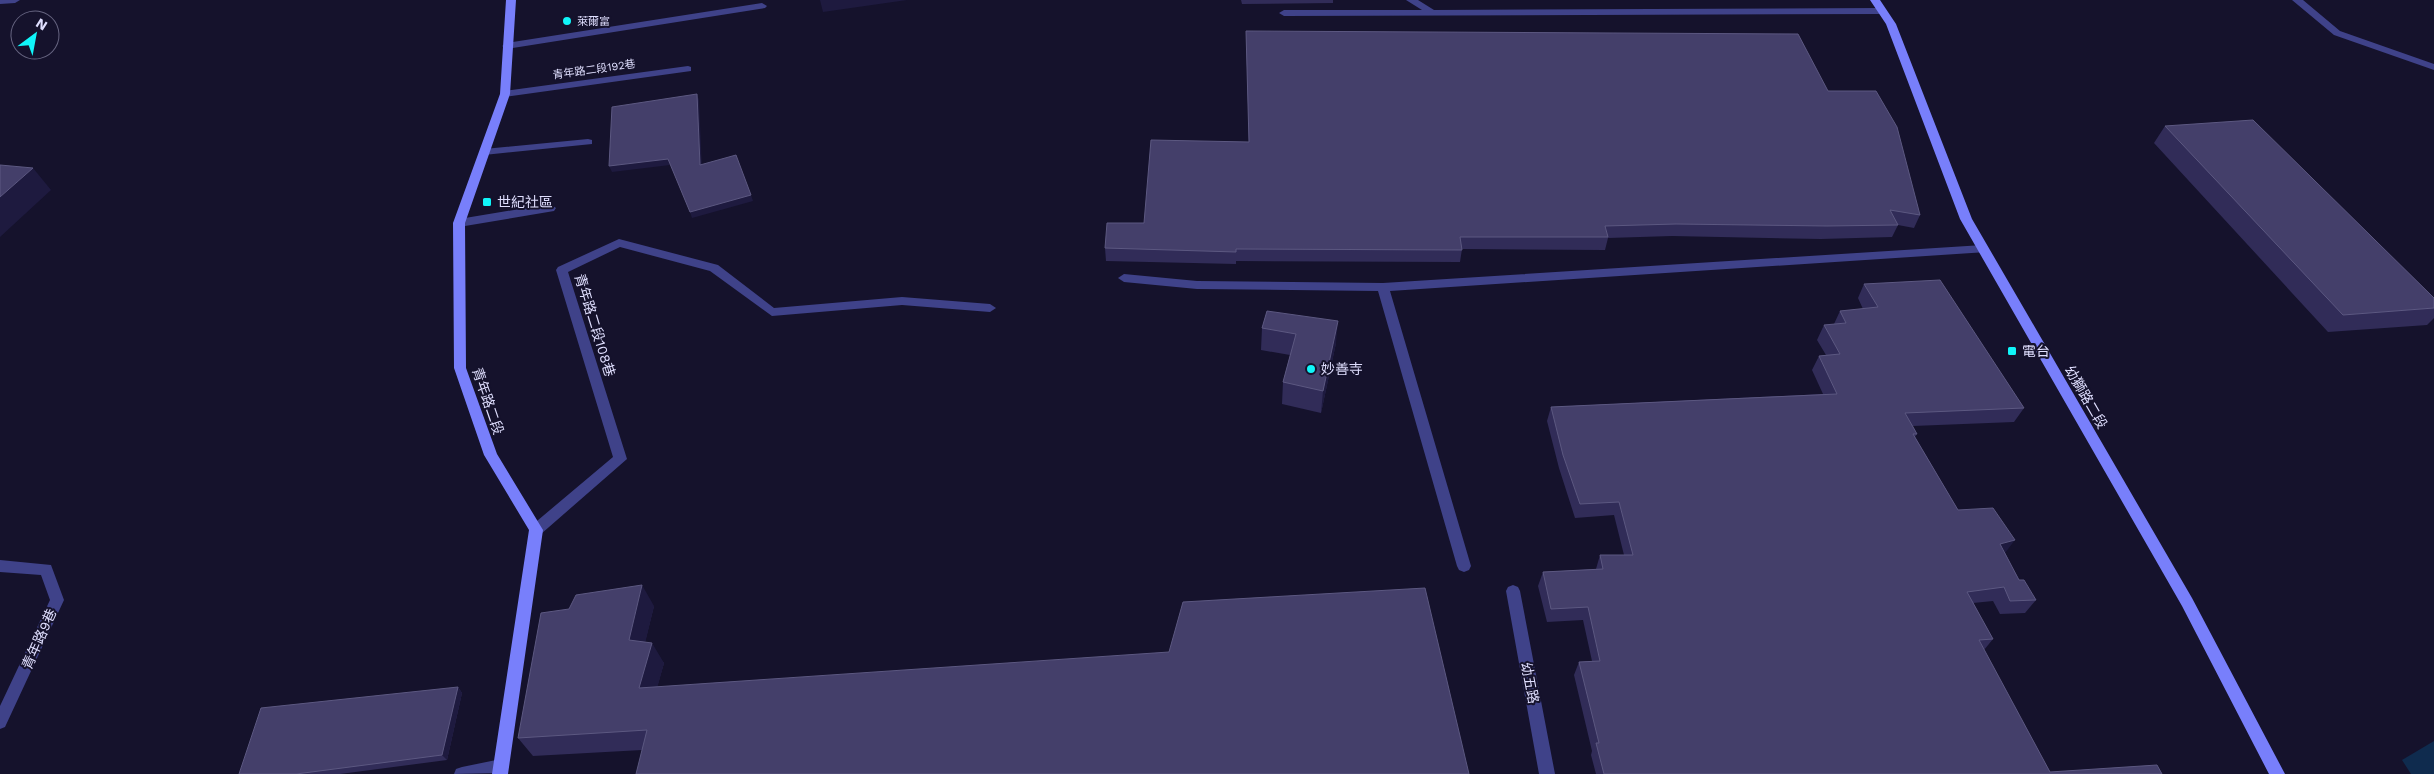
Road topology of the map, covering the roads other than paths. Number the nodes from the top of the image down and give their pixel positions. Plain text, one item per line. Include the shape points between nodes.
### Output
1 (15, 0) edge
2 (511, 0) edge
3 (1411, 0) edge
4 (1816, 0) edge
5 (1874, 0) edge
6 (2297, 0) edge
7 (0, 1) edge
8 (762, 6) dead end
9 (1822, 11) junction
10 (1882, 11) junction
11 (1435, 12) junction
12 (1284, 13) dead end
13 (507, 46) junction
14 (2434, 67) edge
15 (688, 69) dead end
16 (505, 94) junction
17 (588, 142) dead end
18 (484, 152) junction
19 (550, 208) dead end
20 (459, 223) junction
21 (1983, 249) junction
22 (1124, 278) dead end
23 (1383, 287) junction
24 (990, 308) dead end
25 (536, 530) junction
26 (0, 566) edge
27 (1464, 566) dead end
28 (1513, 591) dead end
29 (0, 722) edge
30 (500, 770) edge
31 (462, 774) edge
32 (1548, 774) edge
33 (2277, 774) edge

1 - 7 street
2 - 13 street, 青年路二段
3 - 11 street
4 - 9 street
5 - 10 street, 幼獅路二段
6 - 14 street via 2337,33
8 - 13 street
9 - 10 street
9 - 11 street
10 - 21 street, 幼獅路二段 via 1891,24 1966,219
11 - 12 street
13 - 16 street, 青年路二段
15 - 16 street, 青年路二段192巷
16 - 18 street, 青年路二段
17 - 18 street
18 - 20 street, 青年路二段
19 - 20 street
20 - 25 street, 青年路二段 via 460,368 491,455
21 - 23 street
21 - 33 street, 幼獅路二段 via 2187,602
22 - 23 street via 1197,285
23 - 27 street
24 - 25 street, 青年路二段108巷 via 902,301 772,312 714,268 619,243 562,270 620,459
25 - 30 street
26 - 29 street, 青年路9巷 via 46,569 57,600
28 - 32 street, 幼五路
30 - 31 street

